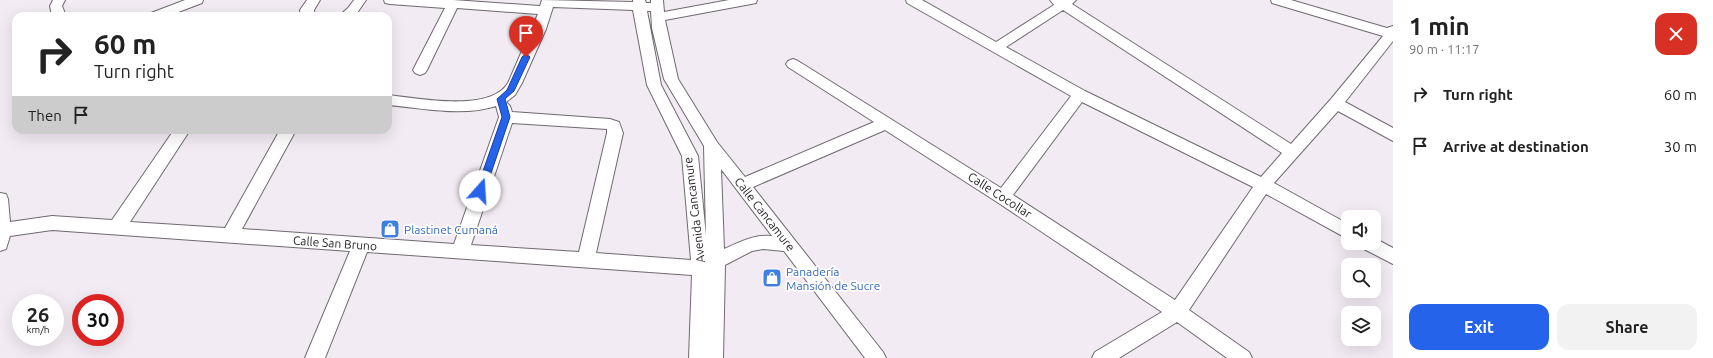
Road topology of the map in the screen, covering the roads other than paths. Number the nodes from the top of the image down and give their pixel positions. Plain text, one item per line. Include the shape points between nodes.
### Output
1 (59, 0) edge
2 (197, 0) edge
3 (314, 0) edge
4 (360, 0) edge
5 (390, 0) edge
6 (751, 0) edge
7 (912, 0) edge
8 (1277, 0) edge
9 (1064, 1) edge
10 (607, 3) edge
11 (453, 4) junction
12 (547, 4) edge
13 (639, 4) edge
14 (177, 8) edge
15 (658, 8) edge
16 (58, 12) edge
17 (166, 12) edge
18 (307, 12) edge
19 (352, 12) edge
20 (1391, 37) edge
21 (996, 48) junction
22 (794, 64) dead end
23 (420, 70) dead end
24 (1080, 95) junction
25 (501, 99) junction
26 (392, 100) edge
27 (1336, 102) junction
28 (506, 117) junction
29 (887, 123) junction
30 (179, 134) edge
31 (286, 134) edge
32 (1393, 134) edge
33 (712, 146) junction
34 (1292, 152) junction
35 (742, 185) junction
36 (1263, 185) junction
37 (1003, 197) junction
38 (0, 199) edge
39 (117, 227) junction
40 (1341, 228) edge
41 (230, 235) junction
42 (1, 237) edge
43 (361, 245) junction
44 (789, 245) junction
45 (1380, 250) edge
46 (460, 251) junction
47 (1393, 257) edge
48 (586, 260) junction
49 (708, 265) junction
50 (1177, 312) junction
51 (315, 358) edge
52 (699, 358) edge
53 (713, 358) edge
54 (876, 358) edge
55 (1102, 358) edge
56 (1242, 358) edge

1 - 16 street via 56,6
2 - 14 street
3 - 18 street
4 - 19 street
5 - 11 street
6 - 15 street
7 - 21 street
8 - 20 street
9 - 21 street
9 - 34 street
10 - 12 street
10 - 13 street
11 - 12 street
11 - 23 street
12 - 25 street via 533,43 510,91
13 - 15 street
13 - 49 street, Avenida Cancamure via 654,85 690,156
14 - 17 street
15 - 33 street, Avenida Cancamure via 659,28 671,79
20 - 27 street
21 - 24 street
22 - 29 street, Calle Cocollar
24 - 36 street
24 - 37 street
25 - 26 street via 464,106
25 - 28 street
27 - 32 street
27 - 34 street
28 - 46 street
28 - 48 street via 614,126 615,133
29 - 35 street
29 - 37 street, Calle Cocollar
30 - 39 street
31 - 41 street
33 - 35 street, Calle Cancamure
33 - 49 street, Avenida Cancamure
34 - 36 street
35 - 44 street, Calle Cancamure
36 - 40 street
36 - 50 street
37 - 50 street, Calle Cocollar
38 - 42 street
39 - 41 street, Calle San Bruno
39 - 42 street, Calle San Bruno via 52,223
41 - 43 street, Calle San Bruno
43 - 46 street, Calle San Bruno
43 - 51 street
44 - 49 street via 763,242 749,245
44 - 54 street, Calle Cancamure
45 - 47 street
46 - 48 street, Calle San Bruno
48 - 49 street, Calle San Bruno
49 - 52 street, Avenida Cancamure
49 - 53 street, Avenida Cancamure
50 - 55 street
50 - 56 street, Calle Cocollar

